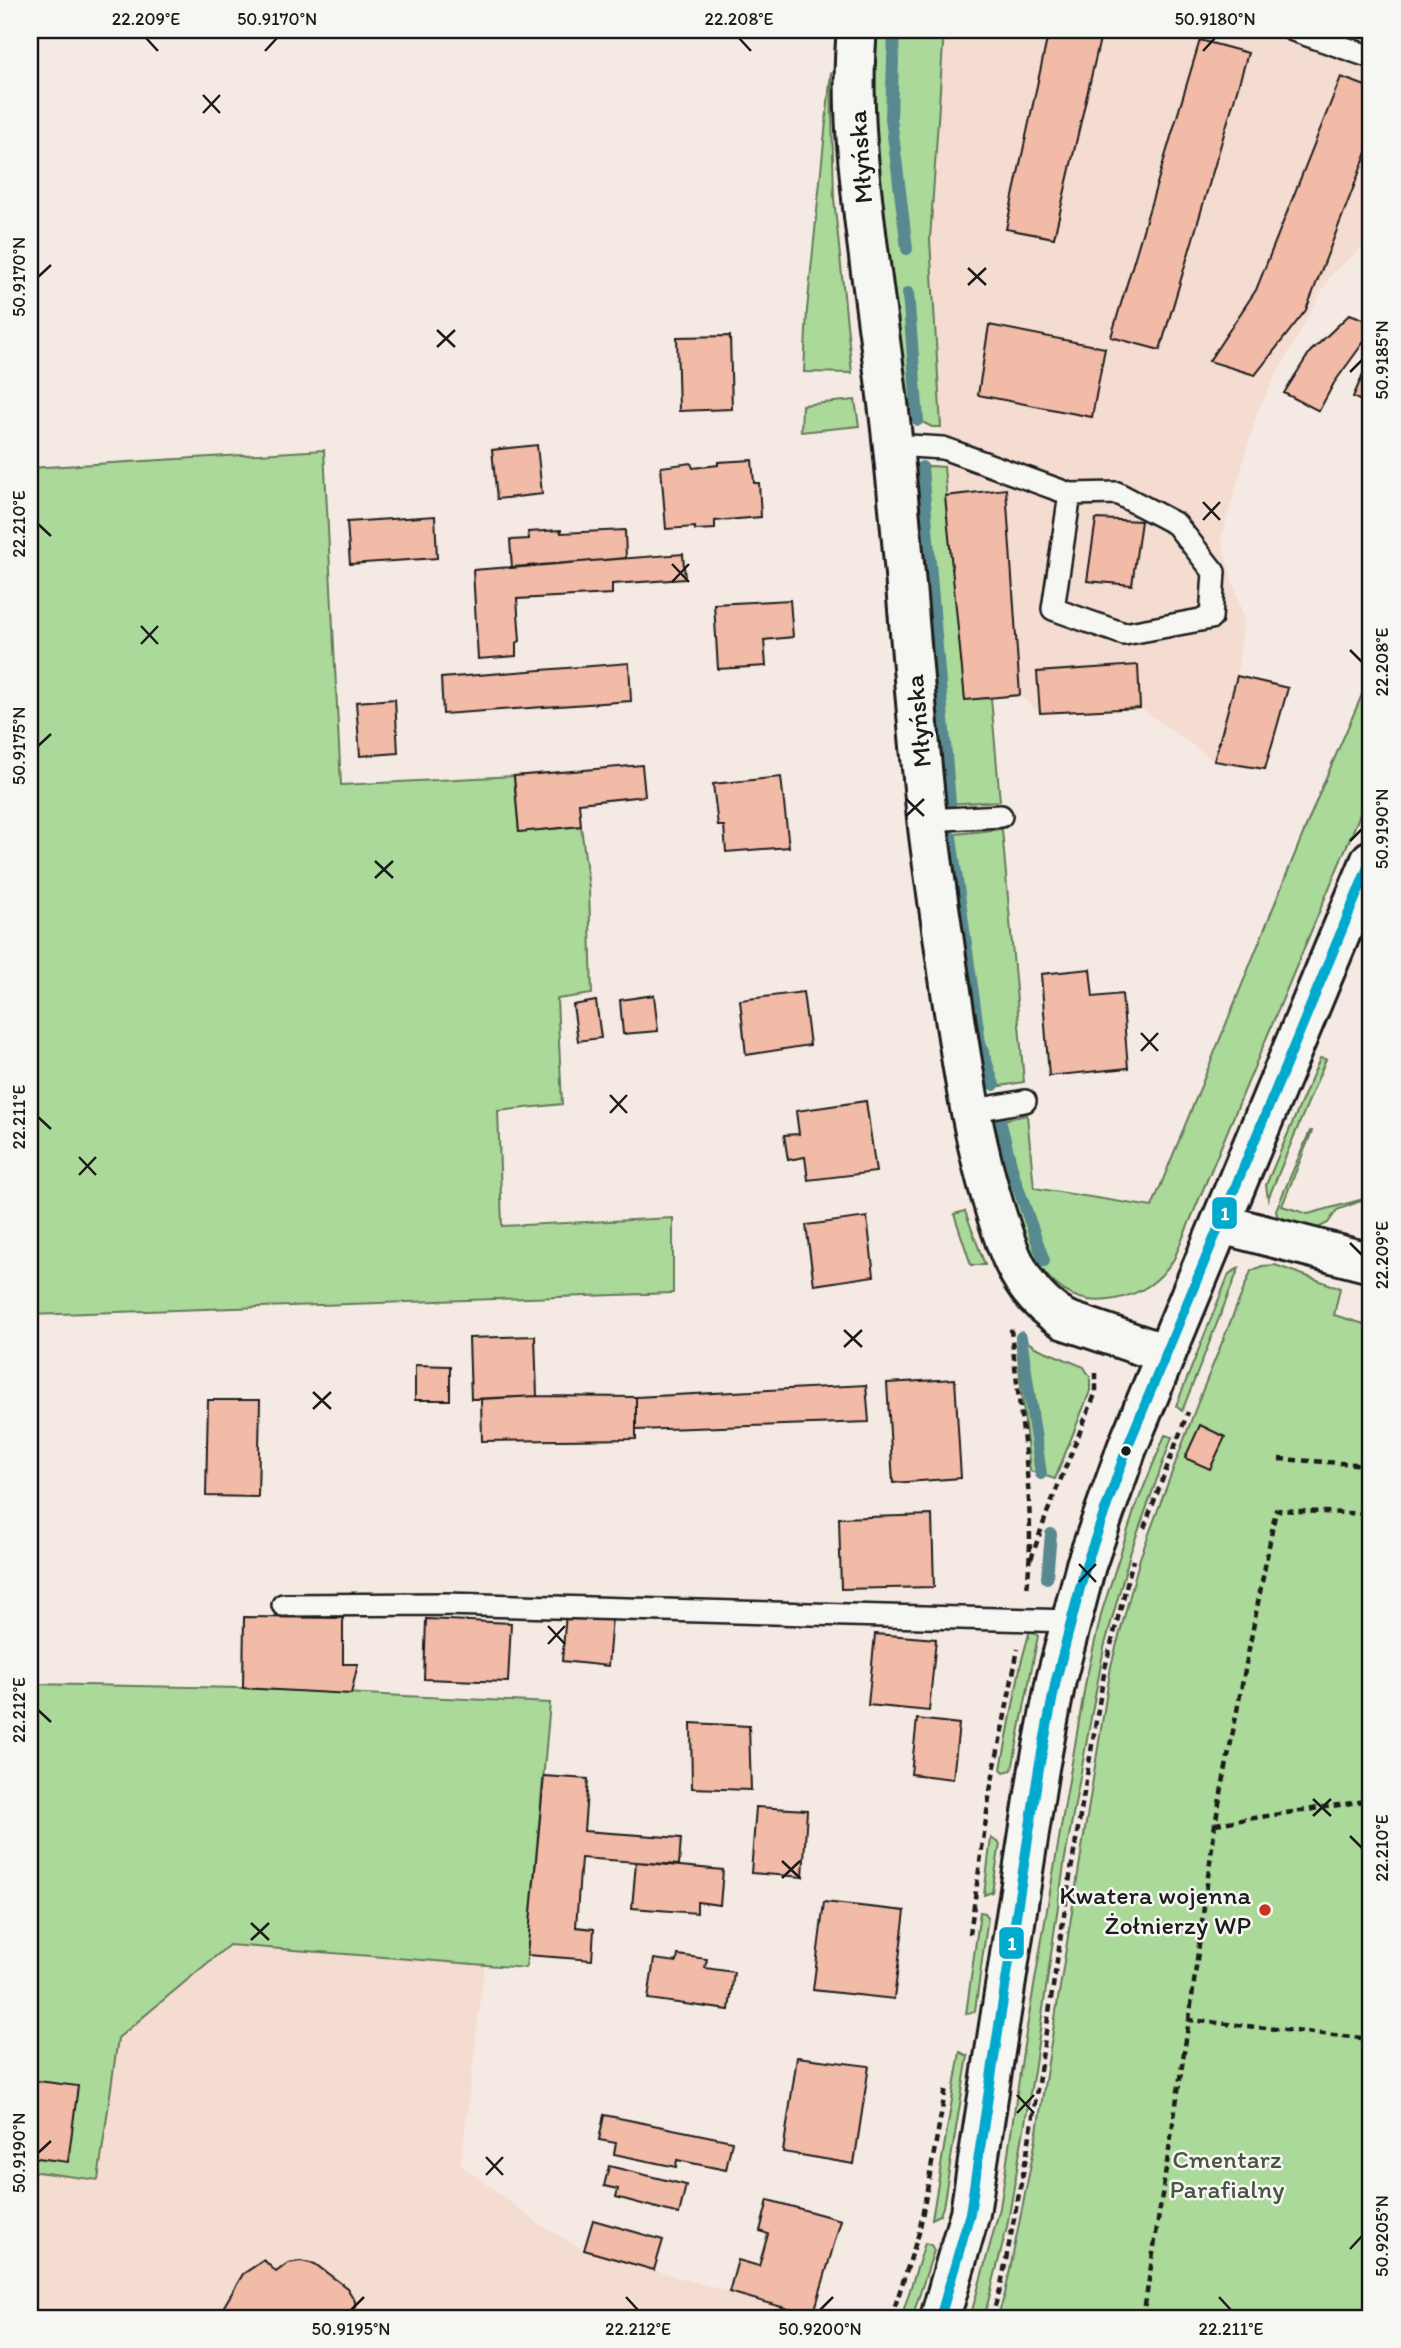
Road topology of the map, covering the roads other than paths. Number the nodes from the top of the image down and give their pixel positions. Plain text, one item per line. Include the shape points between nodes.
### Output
1 (857, 30) edge
2 (1293, 30) edge
3 (1371, 57) edge
4 (893, 445) junction
5 (1070, 494) junction
6 (1001, 816) dead end
7 (927, 820) junction
8 (1371, 860) edge
9 (1025, 1101) dead end
10 (970, 1111) junction
11 (1222, 1224) junction
12 (1371, 1264) edge
13 (1166, 1354) junction
14 (283, 1605) dead end
15 (1071, 1621) junction
16 (940, 2318) edge

1 - 4 street, Młyńska via 857,151
2 - 3 lane
4 - 5 lane via 943,448
4 - 7 street, Młyńska
5 - 5 lane via 1053,609 1124,634 1211,618 1214,572 1176,524 1117,493
6 - 7 lane
7 - 10 street, Młyńska
8 - 11 street
9 - 10 lane
10 - 13 street, Młyńska via 1006,1243 1020,1278 1037,1300 1065,1320
11 - 12 street
11 - 13 street
13 - 15 street via 1103,1513
14 - 15 lane via 445,1604
15 - 16 street via 1040,1768 970,2213

